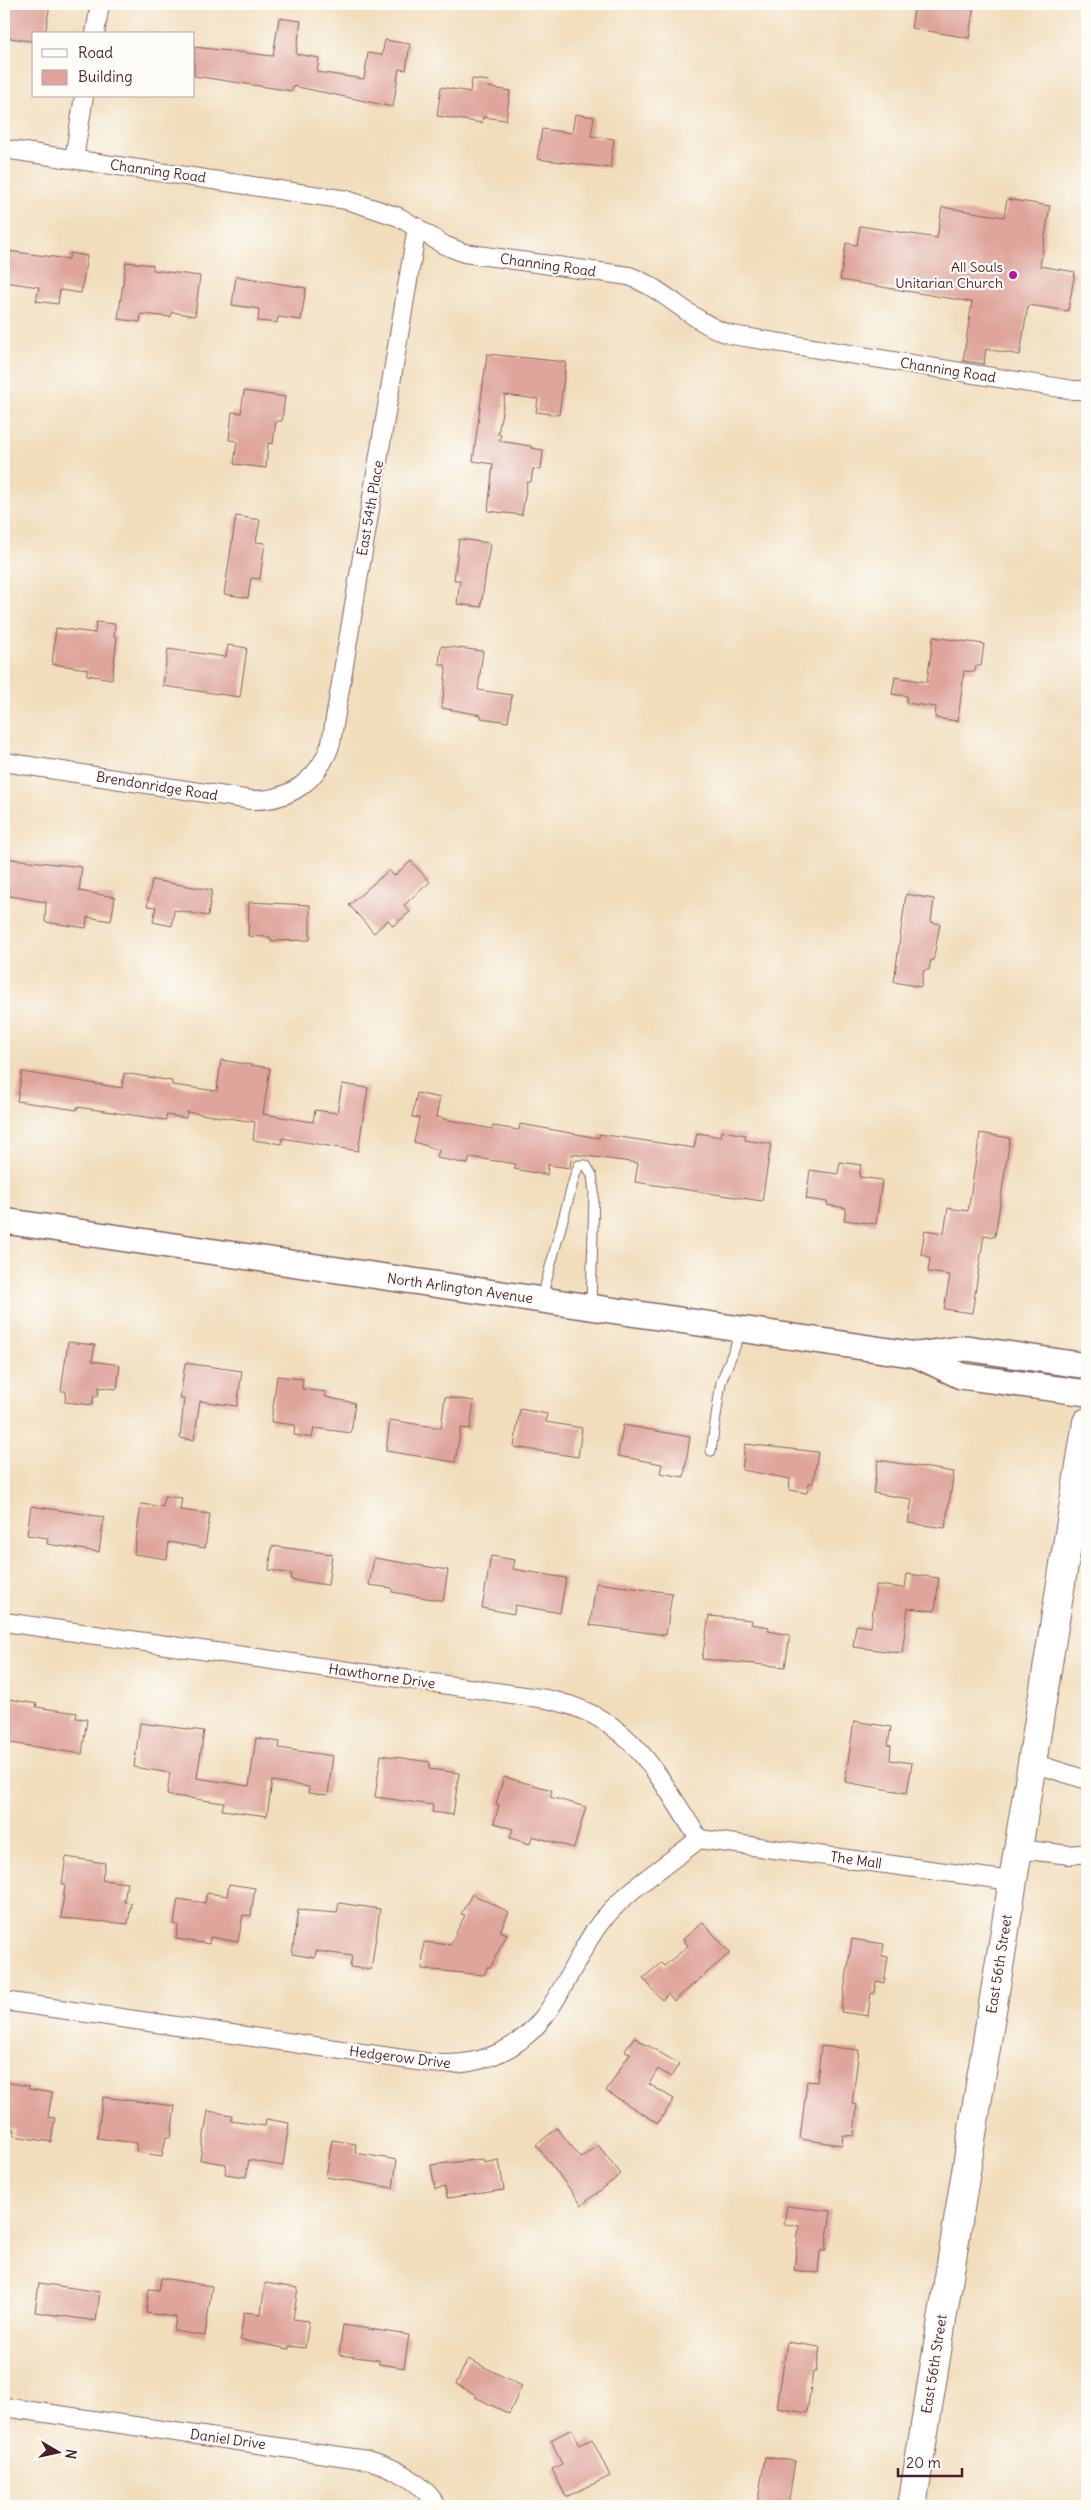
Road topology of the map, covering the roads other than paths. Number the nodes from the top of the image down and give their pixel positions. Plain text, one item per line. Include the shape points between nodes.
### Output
1 (100, 4) edge
2 (95, 32) edge
3 (84, 98) edge
4 (4, 149) edge
5 (74, 159) junction
6 (418, 227) junction
7 (1087, 390) edge
8 (4, 762) edge
9 (307, 782) joint
10 (4, 1221) edge
11 (541, 1300) junction
12 (591, 1307) junction
13 (742, 1329) junction
14 (917, 1355) junction
15 (1087, 1366) edge
16 (1087, 1393) edge
17 (1087, 1422) edge
18 (711, 1451) dead end
19 (4, 1622) edge
20 (1032, 1763) junction
21 (1087, 1780) edge
22 (699, 1839) junction
23 (1018, 1849) junction
24 (1087, 1853) edge
25 (1012, 1881) junction
26 (4, 2001) edge
27 (4, 2407) edge
28 (438, 2506) edge
29 (912, 2506) edge

1 - 2 street
3 - 5 street
4 - 5 street, Channing Road
5 - 6 street, Channing Road via 347,200 390,213
6 - 7 street, Channing Road via 464,253 629,276 650,286 709,327 732,335
6 - 9 street, East 54th Place via 331,743 321,767
8 - 9 street, Brendonridge Road via 251,800 280,797
10 - 11 main road, North Arlington Avenue
11 - 12 main road, North Arlington Avenue
11 - 12 lane via 575,1175 579,1165 586,1165 592,1175 594,1192
12 - 13 main road, North Arlington Avenue
13 - 14 main road, North Arlington Avenue
13 - 18 lane via 721,1382
14 - 15 main road, North Arlington Avenue via 966,1348
14 - 16 main road, North Arlington Avenue via 961,1376
17 - 20 main road, East 56th Street
19 - 22 street, Hawthorne Drive via 546,1699 575,1706 611,1724 647,1758
20 - 21 street
20 - 23 main road, East 56th Street
22 - 25 street, The Mall
22 - 26 street, Hedgerow Drive via 627,1895 606,1916 594,1931 548,2012 528,2035 511,2048 472,2062 431,2064
23 - 24 street via 1070,1855
23 - 25 main road, East 56th Street
25 - 29 main road, East 56th Street
27 - 28 street, Daniel Drive via 367,2460 405,2475

